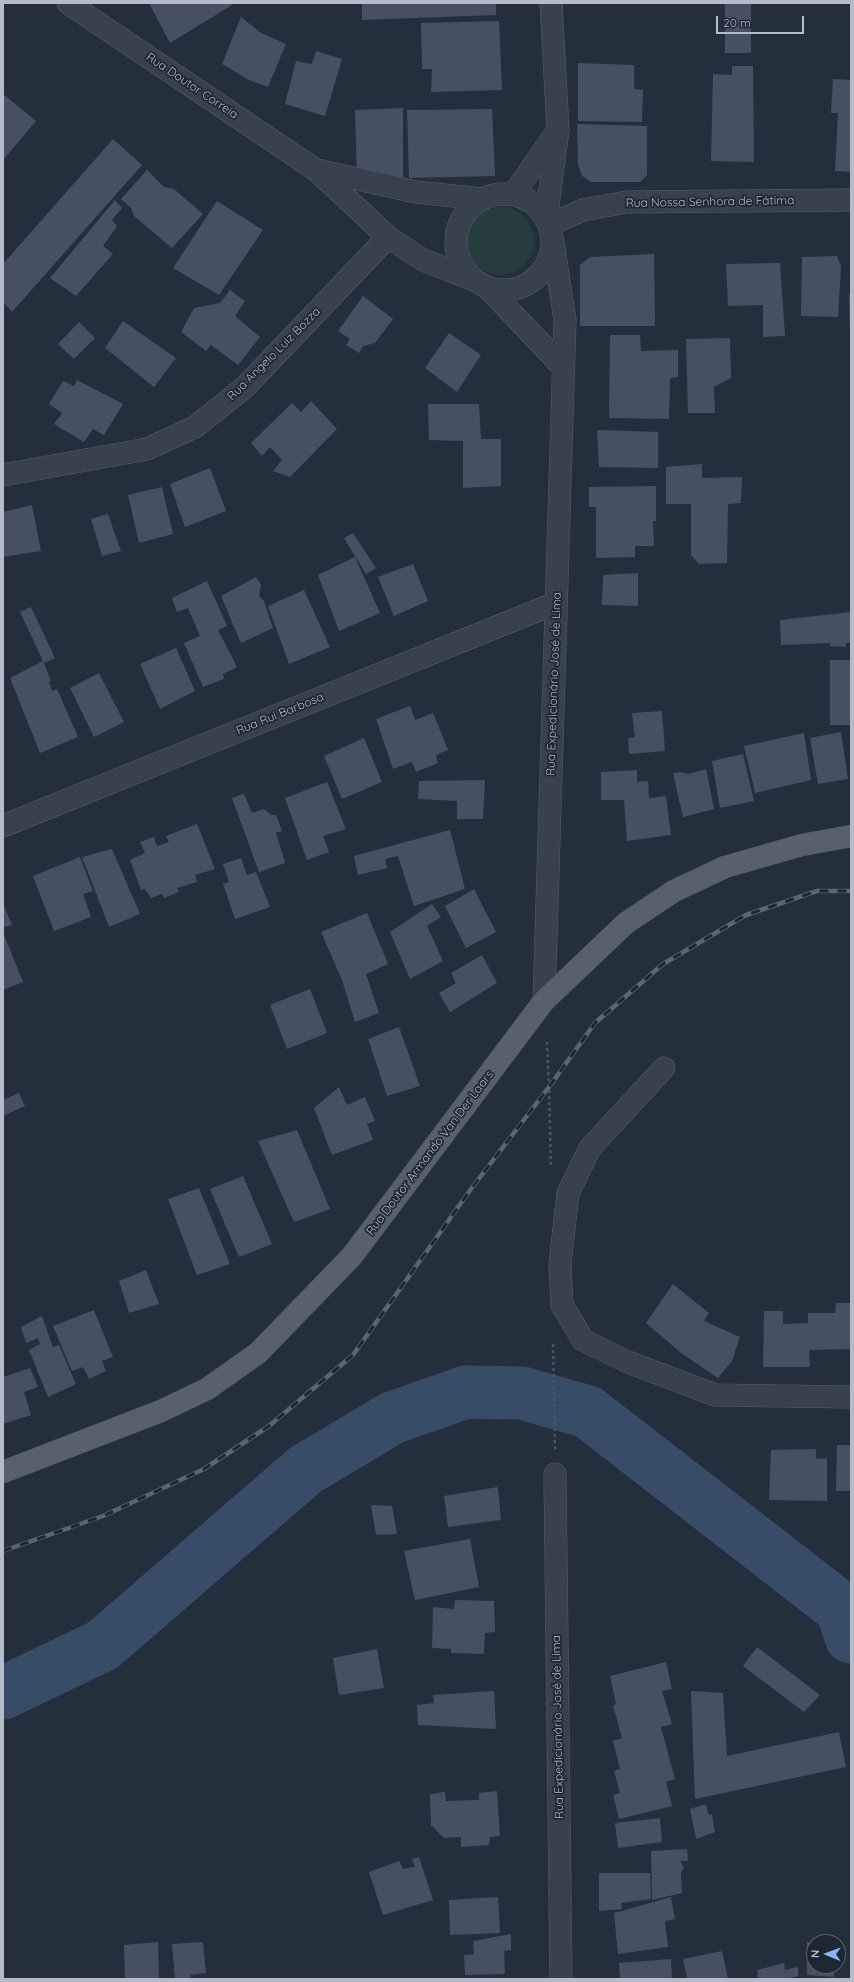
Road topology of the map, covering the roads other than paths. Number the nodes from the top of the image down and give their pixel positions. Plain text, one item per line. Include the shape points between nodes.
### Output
1 (68, 3) edge
2 (551, 3) edge
3 (558, 130) junction
4 (316, 170) junction
5 (513, 195) junction
6 (482, 199) junction
7 (851, 200) edge
8 (549, 229) junction
9 (388, 237) junction
10 (481, 283) junction
11 (563, 366) junction
12 (3, 475) edge
13 (556, 602) junction
14 (3, 826) edge
15 (851, 836) edge
16 (544, 1002) junction
17 (664, 1068) dead end
18 (851, 1397) edge
19 (3, 1472) edge
20 (555, 1474) road end
21 (561, 1979) edge

1 - 4 street, Rua Doutor Correia
2 - 3 street, Rua Expedicionário José de Lima
3 - 5 street
3 - 8 street, Rua Expedicionário José de Lima
4 - 6 street, Rua Doutor Correia via 416,192
4 - 9 street, Rua Doutor Correia
5 - 6 street via 497,194
5 - 8 street via 528,200 541,211
6 - 10 street via 469,210 456,238 458,254 464,268
7 - 8 street, Rua Nossa Senhora de Fátima via 627,202 583,210
8 - 10 street via 550,256 543,270 532,281 518,288 503,290
8 - 11 street, Rua Expedicionário José de Lima via 565,320
9 - 10 street, Rua Doutor Correia via 423,260
9 - 12 street, Rua Angelo Luiz Bozza via 244,387 194,428 147,449
10 - 11 street
11 - 13 street, Rua Expedicionário José de Lima
13 - 14 street, Rua Rui Barbosa
13 - 16 street, Rua Expedicionário José de Lima
15 - 16 main road, Rua Doutor Armando Van Der Laars via 802,845 725,867 674,891 626,923
16 - 19 main road, Rua Doutor Armando Van Der Laars via 352,1256 258,1353 208,1389 161,1411
17 - 18 street via 590,1148 568,1193 560,1264 562,1305 583,1340 628,1362 715,1395
20 - 21 street, Rua Expedicionário José de Lima

